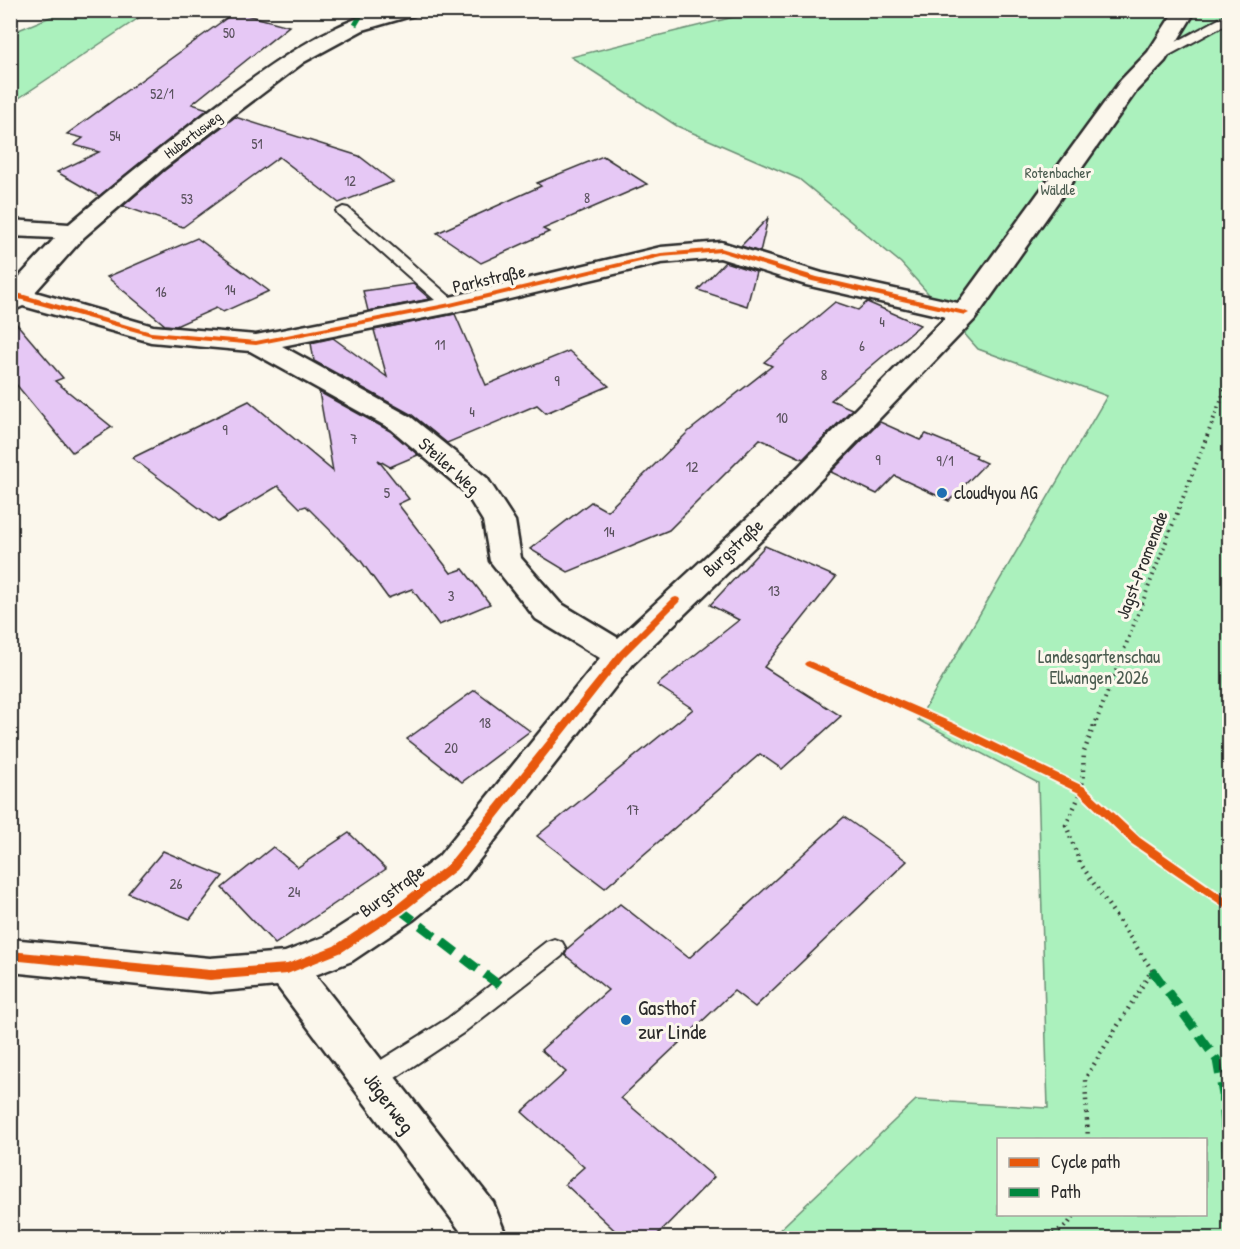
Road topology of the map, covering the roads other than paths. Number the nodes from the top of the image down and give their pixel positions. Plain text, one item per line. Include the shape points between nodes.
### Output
1 (406, 10) edge
2 (1186, 10) edge
3 (1230, 17) edge
4 (1157, 56) junction
5 (343, 211) dead end
6 (10, 228) edge
7 (75, 232) junction
8 (14, 300) edge
9 (450, 305) junction
10 (965, 313) junction
11 (256, 343) junction
12 (621, 655) junction
13 (554, 949) dead end
14 (10, 955) edge
15 (287, 969) junction
16 (371, 1080) junction
17 (485, 1239) edge

1 - 7 street, Hubertusweg via 354,25 297,57 155,163
2 - 4 street, Burgstraße
3 - 4 lane
4 - 10 street, Burgstraße via 1129,85
5 - 9 lane
6 - 7 street
7 - 8 street, Hubertusweg
8 - 11 street, Parkstraße via 151,334
9 - 10 street, Parkstraße via 661,255 721,250 815,279
9 - 11 street, Parkstraße
10 - 12 street, Burgstraße via 766,518
11 - 12 street, Steiler Weg via 401,423 476,485 499,521 506,561 548,611
12 - 15 street, Burgstraße via 452,867 399,909 338,949
13 - 16 lane via 455,1026
14 - 15 street, Burgstraße via 210,975
15 - 16 street, Jägerweg
16 - 17 street, Jägerweg via 477,1217

